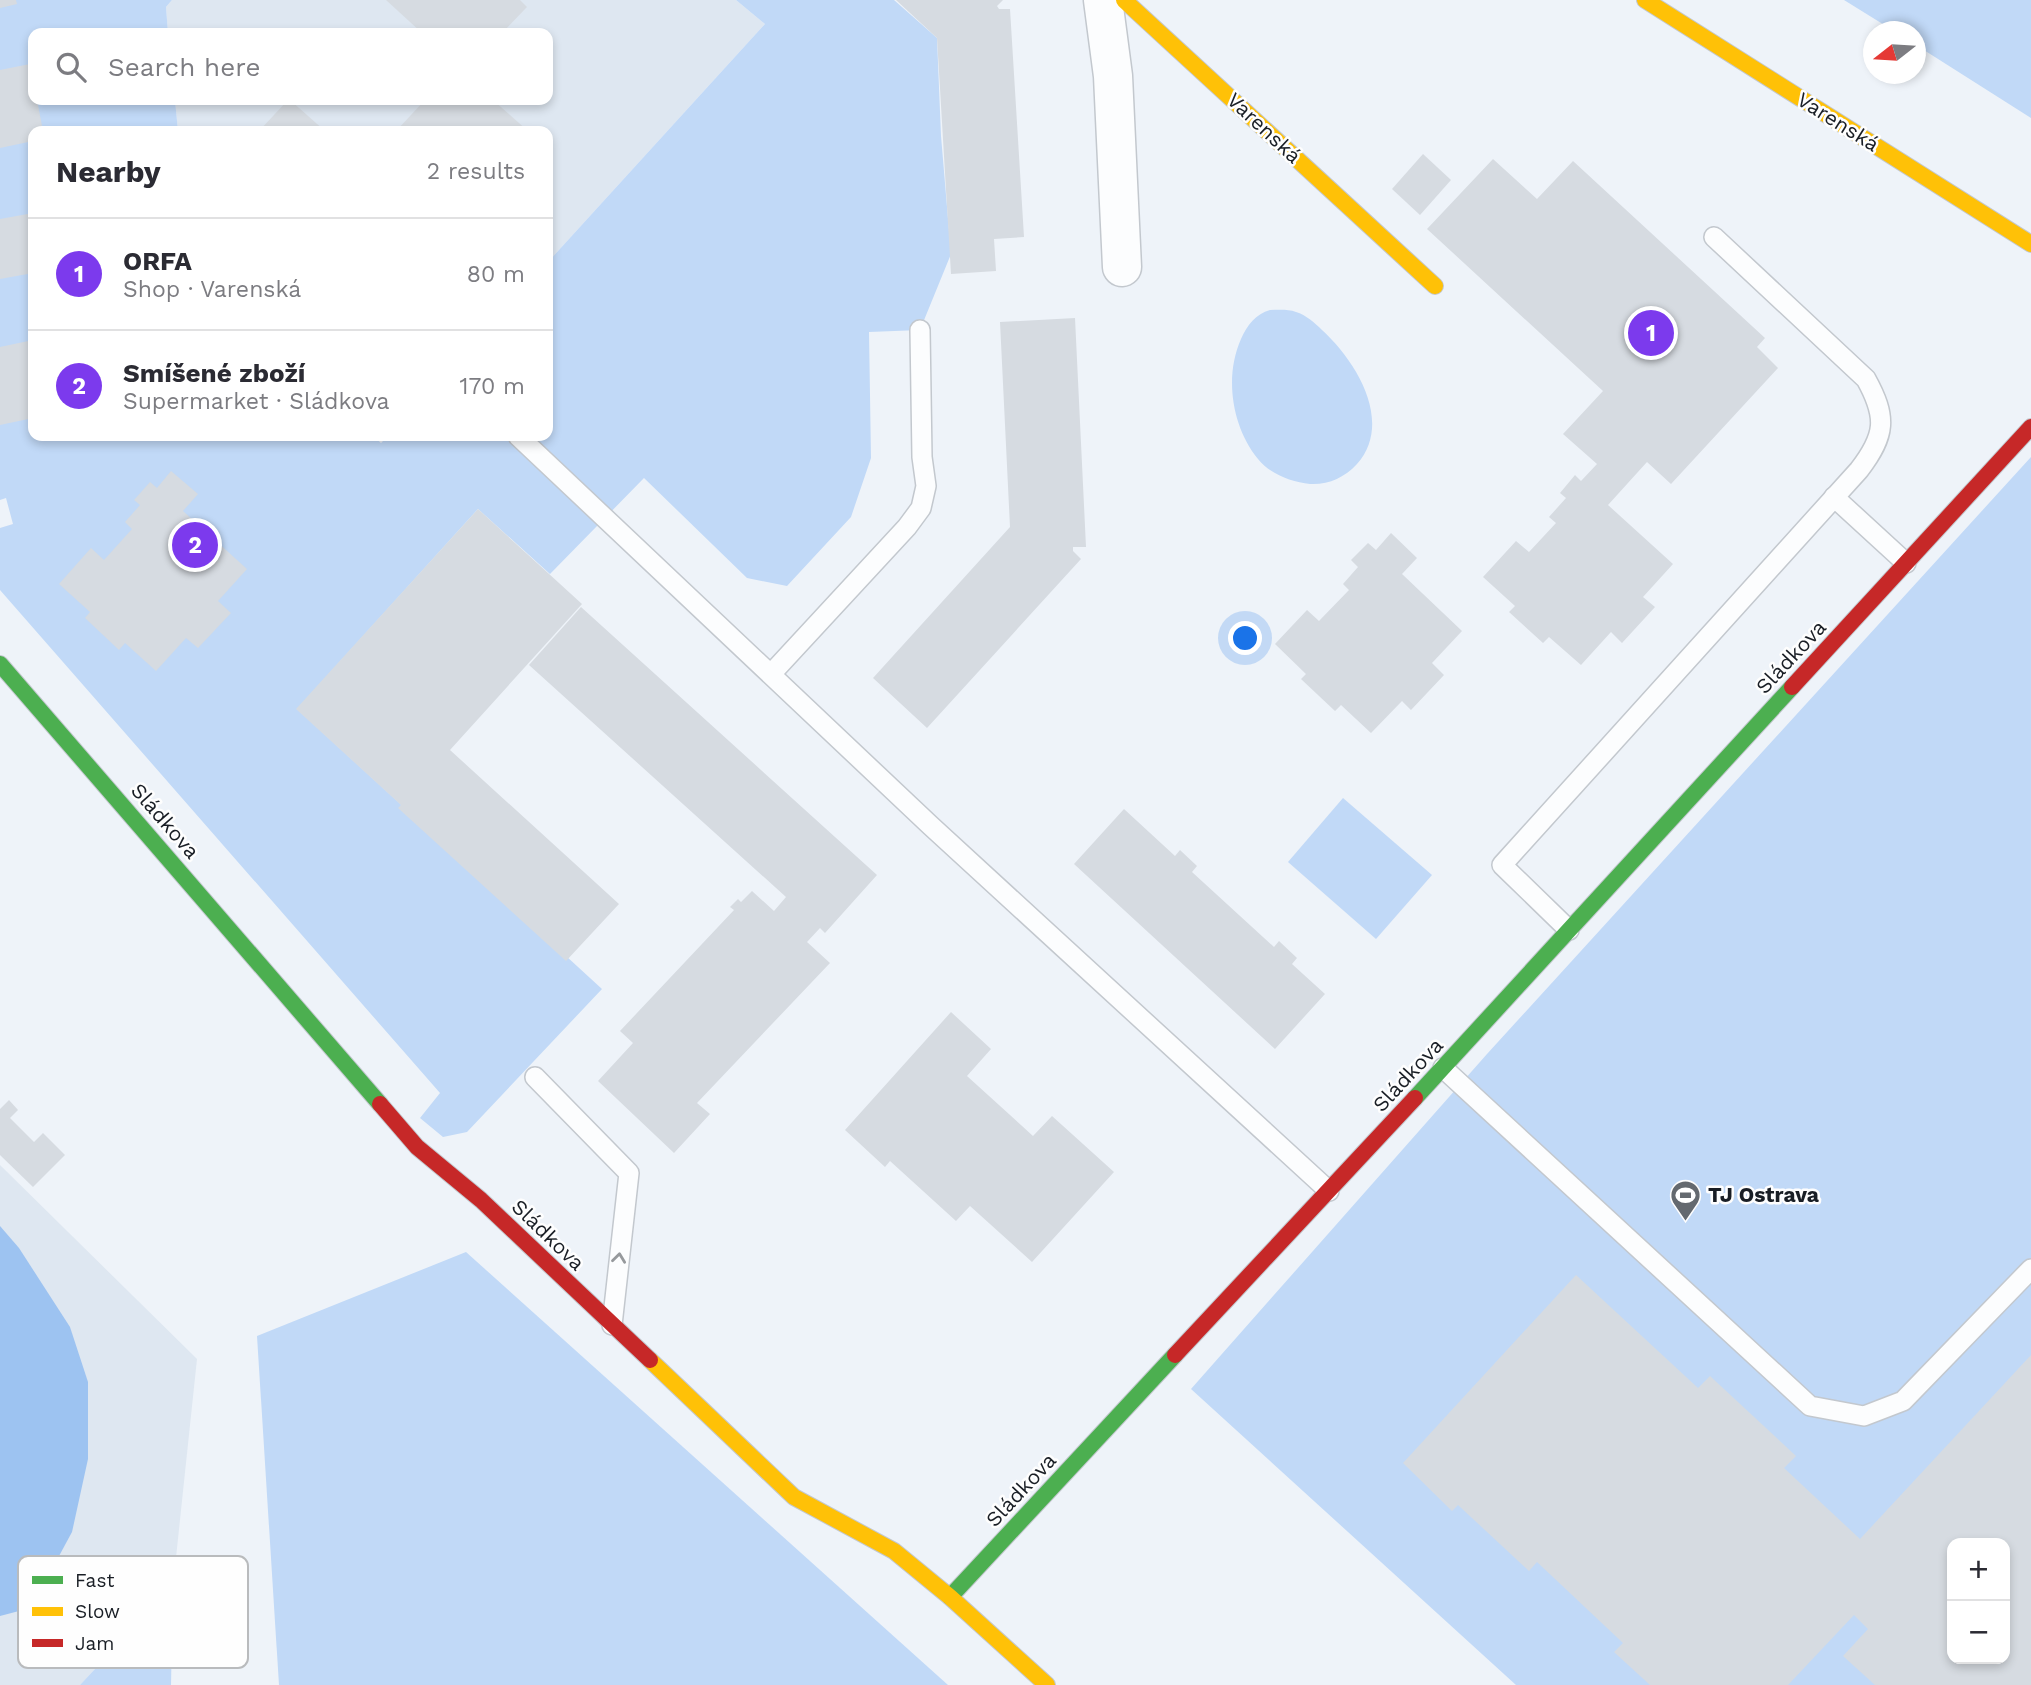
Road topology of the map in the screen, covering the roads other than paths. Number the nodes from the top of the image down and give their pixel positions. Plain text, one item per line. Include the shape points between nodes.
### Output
1 (1103, 0) edge
2 (1124, 0) edge
3 (1645, 0) edge
4 (1714, 237) dead end
5 (2031, 244) edge
6 (1122, 267) dead end
7 (1435, 286) dead end
8 (919, 330) dead end
9 (2031, 427) edge
10 (523, 441) edge
11 (1834, 497) junction
12 (1906, 563) junction
13 (0, 664) edge
14 (771, 674) junction
15 (1569, 930) junction
16 (1443, 1068) junction
17 (536, 1077) dead end
18 (1329, 1191) junction
19 (2031, 1269) edge
20 (611, 1326) junction
21 (950, 1597) junction
22 (1047, 1685) edge

1 - 6 street via 1113,76
2 - 7 street, Varenská
3 - 5 street, Varenská
4 - 11 lane via 1855,367 1875,395 1881,424 1877,443
8 - 14 lane via 926,485 920,508
9 - 12 street, Sládkova
10 - 14 lane
11 - 12 lane
11 - 15 lane via 1502,865
12 - 15 street, Sládkova
13 - 20 street, Sládkova via 417,1147 481,1200
14 - 18 lane
15 - 16 street, Sládkova
16 - 18 street, Sládkova
16 - 19 lane via 1810,1406 1864,1416 1903,1401
20 -> 17 lane via 629,1173
18 - 21 street, Sládkova
20 - 21 street, Sládkova via 794,1497 894,1551
21 - 22 street

